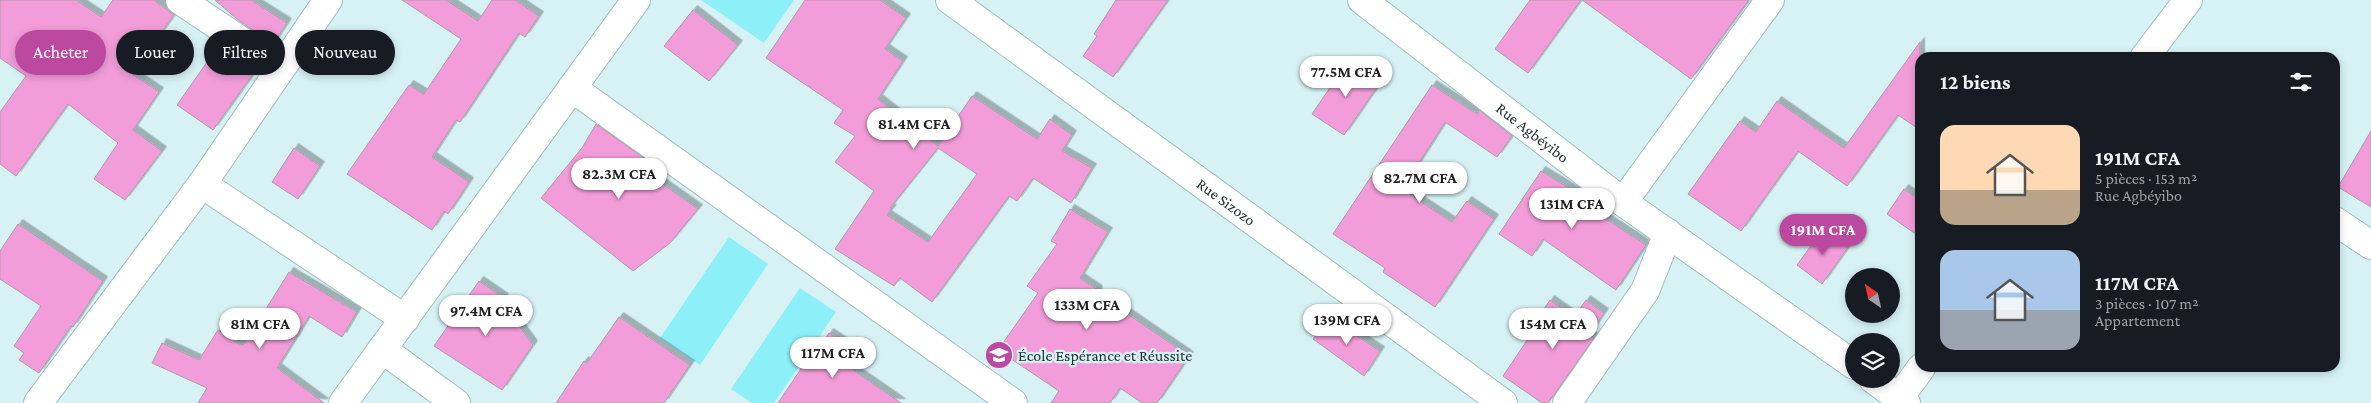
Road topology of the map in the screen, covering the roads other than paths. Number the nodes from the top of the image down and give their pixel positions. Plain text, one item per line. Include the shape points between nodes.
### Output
1 (180, 0) edge
2 (328, 0) edge
3 (636, 0) edge
4 (950, 0) edge
5 (1770, 0) edge
6 (2188, 0) edge
7 (1367, 1) edge
8 (225, 30) edge
9 (2149, 52) edge
10 (285, 60) edge
11 (275, 75) edge
12 (572, 88) junction
13 (202, 184) junction
14 (1623, 202) junction
15 (2340, 224) edge
16 (1668, 234) junction
17 (2371, 245) edge
18 (405, 319) junction
19 (382, 349) junction
20 (1845, 359) edge
21 (1919, 372) edge
22 (1885, 388) edge
23 (1902, 401) edge
24 (38, 403) edge
25 (343, 403) edge
26 (456, 403) edge
27 (1013, 403) edge
28 (1503, 403) edge
29 (1567, 403) edge

1 - 8 street
2 - 10 street
3 - 12 street
4 - 28 street, Rue Sizozo
5 - 14 street
6 - 9 street
7 - 14 street, Rue Agbéyibo
11 - 13 street
12 - 18 street
12 - 27 street
13 - 18 street
13 - 24 street
14 - 16 street, Rue Agbéyibo
15 - 17 street
16 - 20 street, Rue Agbéyibo
16 - 29 street via 1645,291
18 - 19 street
19 - 25 street
19 - 26 street
21 - 23 street
22 - 23 street

